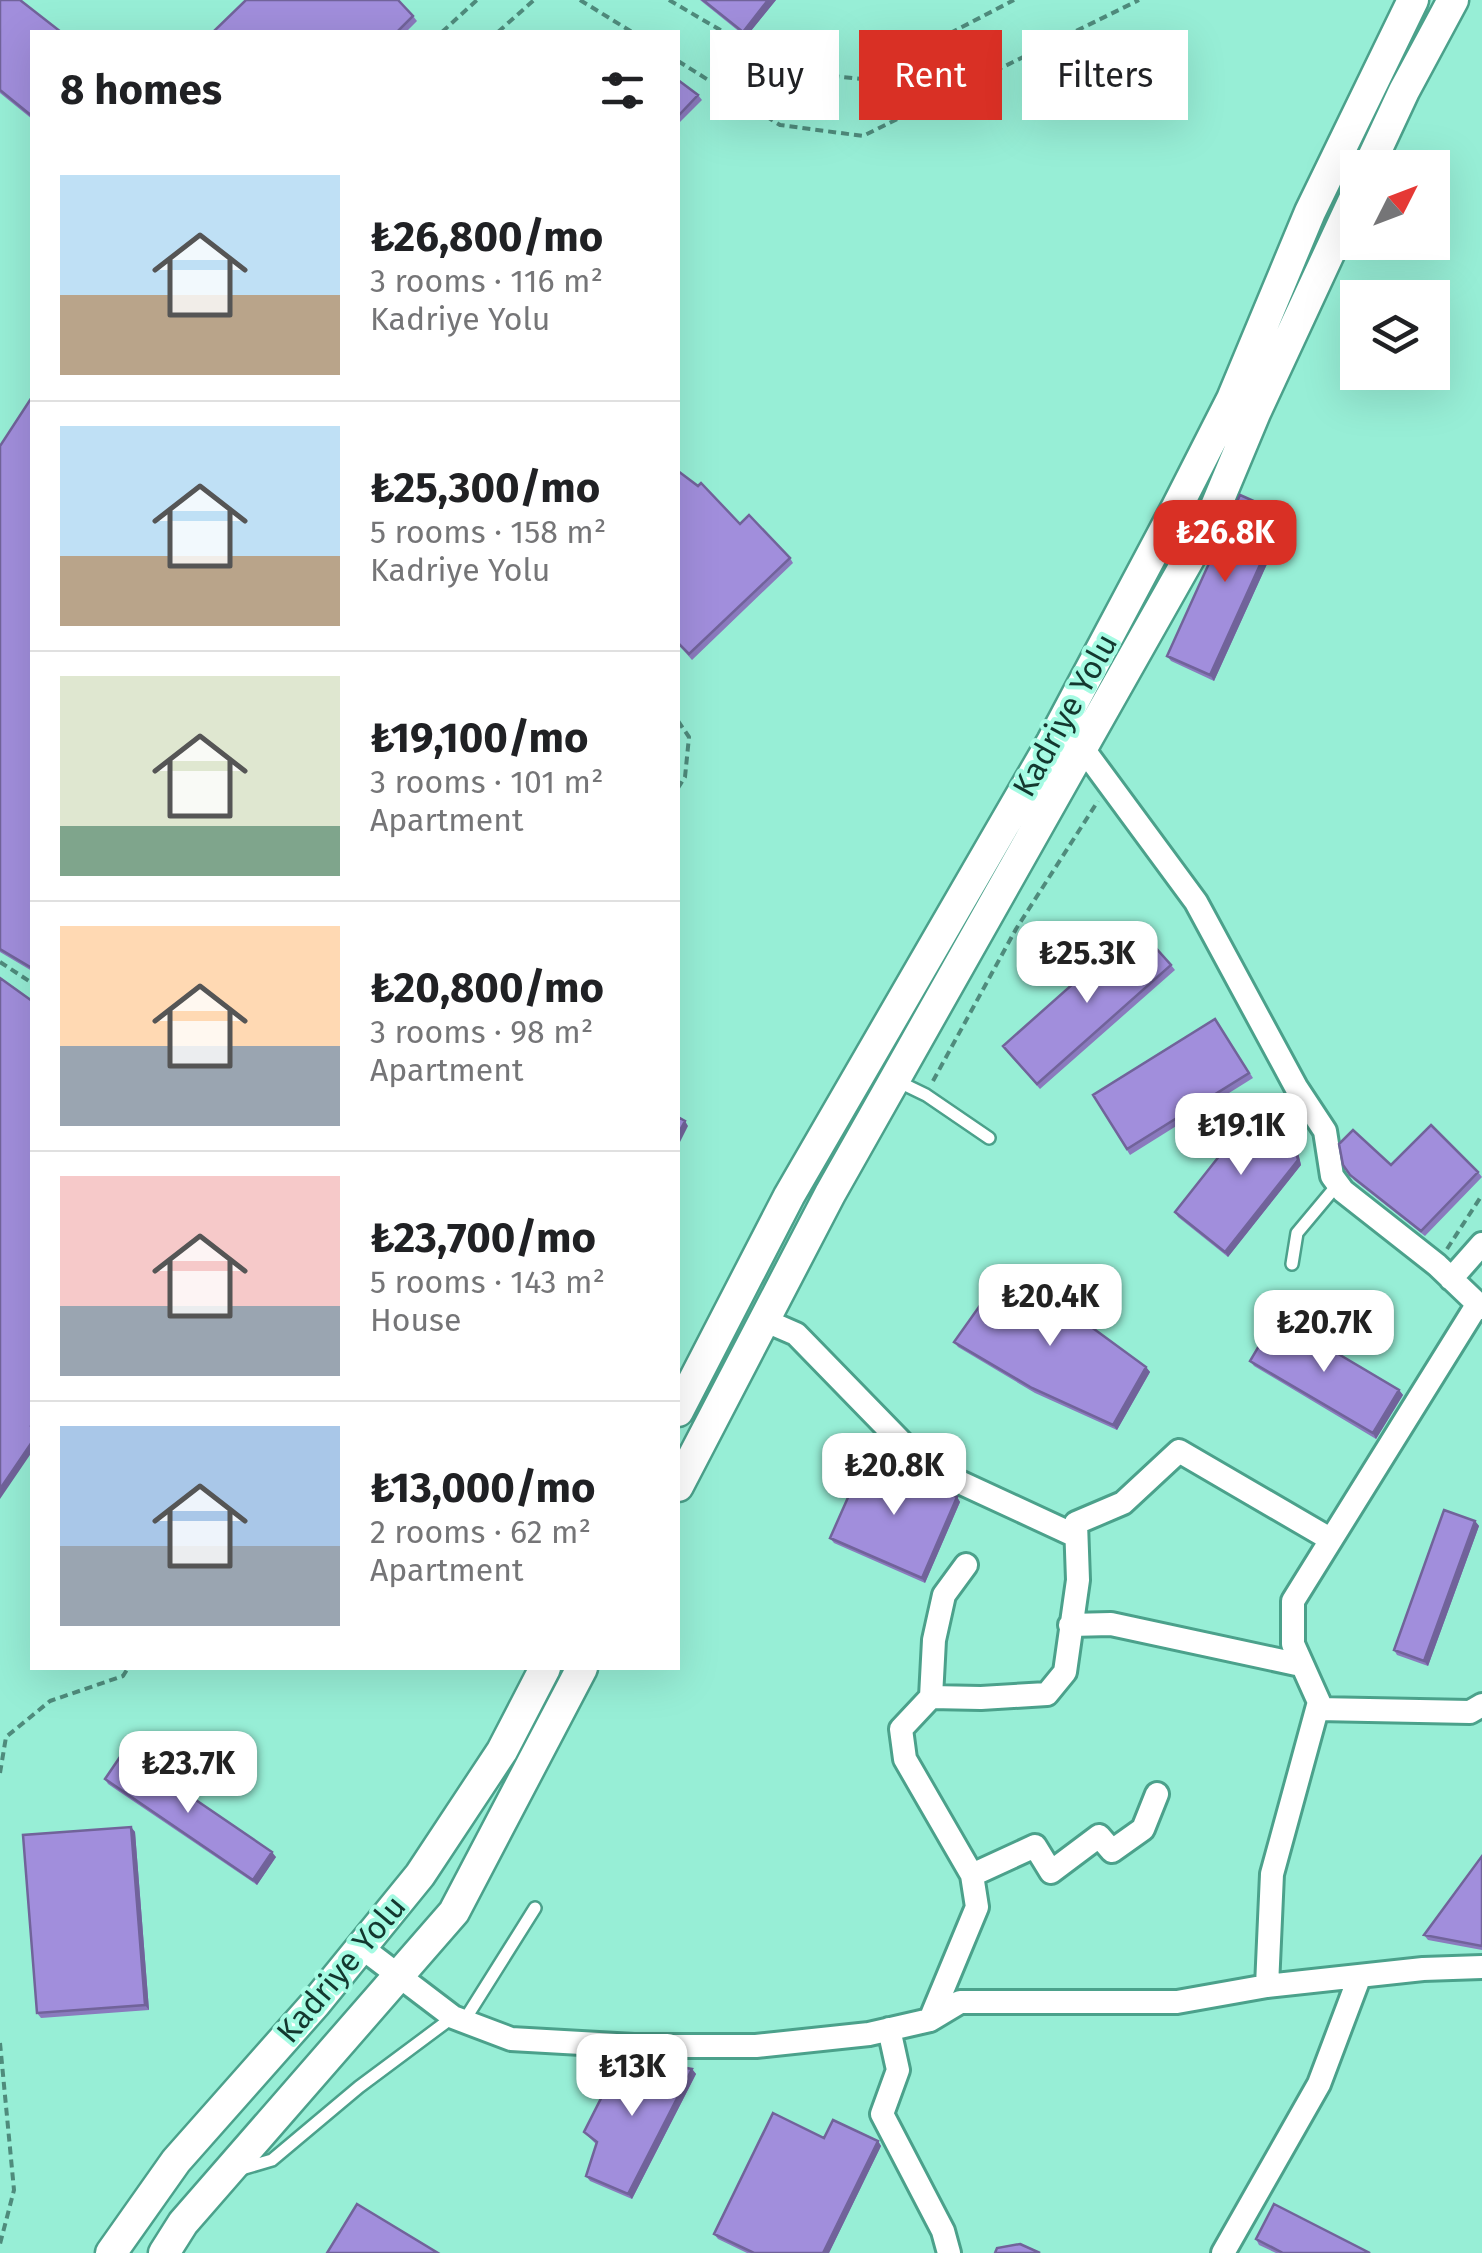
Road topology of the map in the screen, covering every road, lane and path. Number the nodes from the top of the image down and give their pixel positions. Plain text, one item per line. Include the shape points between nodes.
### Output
1 (477, 0) edge
2 (534, 0) edge
3 (580, 0) edge
4 (669, 0) edge
5 (1014, 0) edge
6 (1139, 0) edge
7 (1413, 0) edge
8 (1453, 0) edge
9 (444, 30) edge
10 (500, 30) edge
11 (629, 30) edge
12 (680, 62) edge
13 (1376, 150) edge
14 (1340, 230) edge
15 (680, 723) edge
16 (1052, 742) junction
17 (1084, 750) junction
18 (1109, 784) junction
19 (680, 785) edge
20 (0, 962) edge
21 (30, 982) edge
22 (895, 1080) junction
23 (926, 1095) junction
24 (989, 1138) dead end
25 (1338, 1184) junction
26 (1482, 1195) edge
27 (1482, 1244) edge
28 (1292, 1264) dead end
29 (1444, 1272) junction
30 (1479, 1307) edge
31 (764, 1320) junction
32 (680, 1407) edge
33 (680, 1482) edge
34 (1076, 1536) junction
35 (1330, 1539) junction
36 (966, 1564) dead end
37 (1070, 1624) junction
38 (1301, 1665) junction
39 (127, 1670) edge
40 (544, 1670) edge
41 (581, 1670) edge
42 (931, 1697) junction
43 (1482, 1705) edge
44 (1318, 1708) junction
45 (0, 1773) edge
46 (1157, 1794) dead end
47 (972, 1875) junction
48 (535, 1908) dead end
49 (360, 1947) junction
50 (1482, 1967) edge
51 (397, 1976) junction
52 (1359, 1978) junction
53 (1267, 1986) junction
54 (459, 2019) junction
55 (930, 2020) junction
56 (890, 2029) junction
57 (0, 2043) edge
58 (226, 2173) junction
59 (0, 2244) edge
60 (111, 2253) edge
61 (164, 2253) edge
62 (949, 2253) edge
63 (1222, 2253) edge

1 - 9 path
2 - 10 path
3 - 11 path
4 - 5 path via 792,72 862,79
6 - 12 path via 863,136 780,125
7 - 16 main road, Kadriye Yolu via 1310,212 1232,398
8 - 13 main road
14 - 17 main road, Kadriye Yolu via 1210,523
15 - 19 path via 688,737
16 - 17 street
16 - 32 main road, Kadriye Yolu via 789,1196
17 - 18 street
17 - 22 main road, Kadriye Yolu
18 - 23 path via 1016,929
18 - 25 street via 1196,902 1326,1131
20 - 21 path
22 - 23 lane
22 - 31 main road, Kadriye Yolu
23 - 24 lane
25 - 28 lane via 1296,1233
25 - 29 street
26 - 29 path
27 - 29 street
29 - 30 street
30 - 35 street
31 - 33 main road, Kadriye Yolu
31 - 34 street via 796,1334 908,1449 942,1474
34 - 35 street via 1076,1522 1123,1503 1178,1451
34 - 37 street
35 - 38 street via 1293,1601
36 - 42 street via 944,1594
37 - 38 street via 1111,1624
37 - 42 street via 1065,1672 1047,1694
38 - 44 street
39 - 45 path via 50,1701 6,1737
40 - 49 main road, Kadriye Yolu via 502,1752 420,1874
41 - 51 main road, Kadriye Yolu via 454,1912
42 - 47 street via 901,1729 906,1759
43 - 44 street via 1470,1712
44 - 53 street via 1272,1874
46 - 47 street via 1143,1829 1112,1851 1099,1836 1052,1872 1035,1846
47 - 55 street via 976,1906
48 - 54 lane
49 - 51 street
49 - 60 main road, Kadriye Yolu via 176,2162
50 - 52 street
51 - 54 street
51 - 58 main road, Kadriye Yolu
52 - 53 street
52 - 63 street via 1319,2084
53 - 55 street via 1178,2002 960,2002
54 - 56 street via 512,2039 634,2046 756,2046
54 - 58 lane via 360,2087 272,2160
55 - 56 street
56 - 62 street via 898,2070 882,2114
57 - 59 path via 14,2190
58 - 61 main road, Kadriye Yolu

